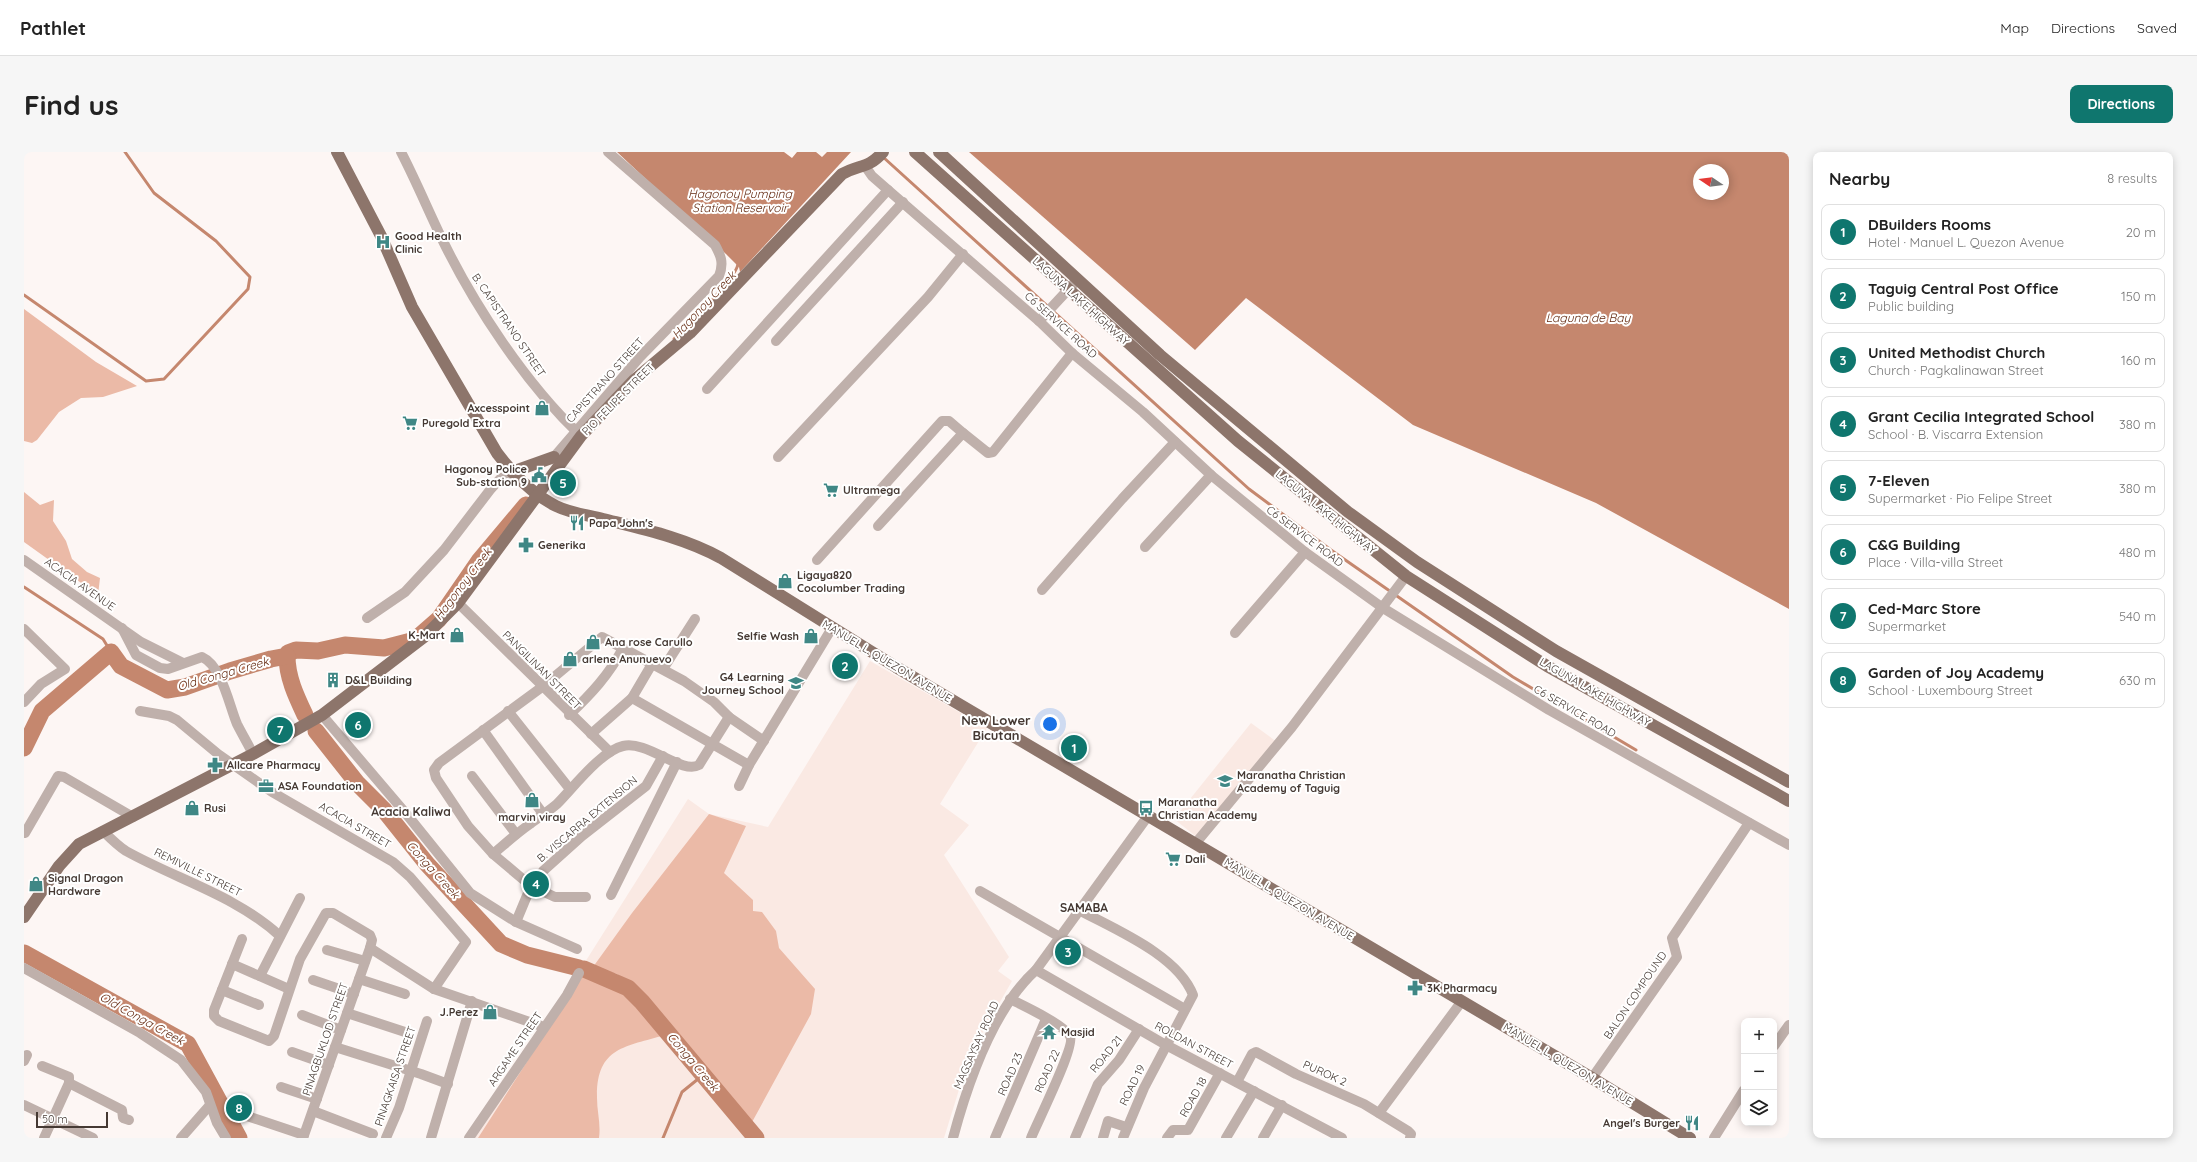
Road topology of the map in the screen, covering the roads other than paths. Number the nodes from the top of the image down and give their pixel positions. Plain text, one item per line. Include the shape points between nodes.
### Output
1 (337, 152) edge
2 (401, 152) edge
3 (608, 152) edge
4 (883, 152) edge
5 (915, 152) edge
6 (939, 152) edge
7 (869, 164) junction
8 (888, 190) junction
9 (903, 202) junction
10 (963, 254) junction
11 (1078, 279) junction
12 (1065, 294) junction
13 (1042, 319) junction
14 (683, 327) junction
15 (776, 341) dead end
16 (1072, 353) junction
17 (707, 389) dead end
18 (578, 433) junction
19 (963, 433) junction
20 (1175, 442) junction
21 (554, 457) joint
22 (778, 457) dead end
23 (512, 472) junction
24 (1211, 475) junction
25 (534, 491) junction
26 (553, 505) junction
27 (520, 517) junction
28 (878, 526) dead end
29 (1145, 547) dead end
30 (1305, 552) junction
31 (24, 560) edge
32 (817, 560) dead end
33 (1406, 576) junction
34 (1042, 590) dead end
35 (458, 603) junction
36 (1384, 606) junction
37 (366, 618) dead end
38 (695, 619) dead end
39 (122, 628) junction
40 (832, 628) junction
41 (24, 629) edge
42 (1235, 633) dead end
43 (28, 640) edge
44 (623, 648) junction
45 (183, 663) junction
46 (652, 664) junction
47 (663, 669) junction
48 (542, 687) junction
49 (632, 698) junction
50 (24, 702) edge
51 (140, 711) dead end
52 (508, 711) junction
53 (322, 715) junction
54 (569, 715) junction
55 (729, 717) junction
56 (482, 730) junction
57 (591, 734) junction
58 (764, 741) junction
59 (711, 744) junction
60 (610, 752) junction
61 (253, 754) junction
62 (663, 756) junction
63 (677, 762) junction
64 (234, 764) junction
65 (750, 765) junction
66 (472, 776) dead end
67 (1789, 782) edge
68 (739, 786) dead end
69 (570, 788) junction
70 (1789, 801) edge
71 (543, 814) junction
72 (1148, 816) junction
73 (133, 817) junction
74 (1748, 823) junction
75 (103, 832) junction
76 (25, 833) dead end
77 (516, 834) junction
78 (1195, 844) junction
79 (1789, 845) edge
80 (493, 854) junction
81 (531, 886) junction
82 (980, 891) dead end
83 (611, 895) dead end
84 (586, 897) dead end
85 (300, 898) dead end
86 (1079, 910) junction
87 (24, 917) edge
88 (516, 922) junction
89 (280, 936) junction
90 (1060, 937) junction
91 (242, 939) dead end
92 (370, 948) junction
93 (577, 949) dead end
94 (327, 950) dead end
95 (365, 961) junction
96 (232, 964) junction
97 (24, 968) edge
98 (1036, 970) junction
99 (579, 973) dead end
100 (260, 976) junction
101 (359, 979) junction
102 (313, 980) dead end
103 (289, 989) junction
104 (222, 990) junction
105 (434, 990) junction
106 (354, 994) junction
107 (405, 994) dead end
108 (1010, 999) junction
109 (472, 1001) junction
110 (1462, 1001) junction
111 (259, 1005) dead end
112 (1185, 1009) junction
113 (347, 1013) junction
114 (302, 1015) dead end
115 (1046, 1018) junction
116 (427, 1021) dead end
117 (1789, 1025) edge
118 (544, 1027) junction
119 (1139, 1029) junction
120 (341, 1030) junction
121 (405, 1032) dead end
122 (1777, 1042) edge
123 (1166, 1045) junction
124 (335, 1047) junction
125 (292, 1052) dead end
126 (329, 1065) junction
127 (42, 1066) dead end
128 (410, 1072) junction
129 (1220, 1073) junction
130 (1592, 1078) junction
131 (1237, 1082) junction
132 (69, 1083) junction
133 (448, 1084) junction
134 (281, 1087) dead end
135 (1254, 1091) junction
136 (1741, 1095) edge
137 (317, 1099) junction
138 (24, 1104) edge
139 (210, 1105) junction
140 (1282, 1105) junction
141 (313, 1111) junction
142 (1379, 1113) junction
143 (244, 1115) dead end
144 (52, 1118) junction
145 (129, 1120) dead end
146 (1126, 1128) junction
147 (373, 1134) dead end
148 (80, 1135) edge
149 (304, 1136) edge
150 (44, 1138) edge
151 (93, 1138) edge
152 (180, 1138) edge
153 (226, 1138) edge
154 (386, 1138) edge
155 (431, 1138) edge
156 (469, 1138) edge
157 (953, 1138) edge
158 (995, 1138) edge
159 (1031, 1138) edge
160 (1075, 1138) edge
161 (1103, 1138) edge
162 (1123, 1138) edge
163 (1166, 1138) edge
164 (1226, 1138) edge
165 (1263, 1138) edge
166 (1342, 1138) edge
167 (1410, 1138) edge
168 (1690, 1138) edge
169 (1714, 1138) edge

1 - 23 main road, MANUEL L. QUEZON AVENUE via 381,236 412,307 497,453
2 - 18 street, B. CAPISTRANO STREET via 443,240 473,295 517,362 548,403
3 - 14 street, CAPISTRANO STREET via 714,245 722,263 719,276
4 - 7 main road
5 - 12 main road, LAGUNA LAKE HIGHWAY
6 - 11 main road, LAGUNA LAKE HIGHWAY
7 - 8 street, C6 SERVICE ROAD via 872,176
7 - 14 main road, PIO FELIPE STREET via 854,167 842,174
8 - 9 street, C6 SERVICE ROAD
8 - 17 street
9 - 10 street, C6 SERVICE ROAD
9 - 15 street
10 - 13 street, C6 SERVICE ROAD
10 - 22 street via 928,297
11 - 12 street
11 - 67 main road, LAGUNA LAKE HIGHWAY via 1160,355 1348,512 1417,562 1556,651
12 - 13 street
12 - 33 main road, LAGUNA LAKE HIGHWAY via 1238,441
13 - 16 street, C6 SERVICE ROAD
14 - 18 main road, PIO FELIPE STREET via 634,380
14 - 18 street, CAPISTRANO STREET via 640,357
16 - 19 street via 993,452 988,453
16 - 20 street, C6 SERVICE ROAD
18 - 21 street, CAPISTRANO STREET
18 - 25 main road, PIO FELIPE STREET
19 - 28 street
19 - 32 street via 950,421 942,421
20 - 24 street, C6 SERVICE ROAD
20 - 34 street
21 - 23 main road
23 - 25 main road, MANUEL L. QUEZON AVENUE
23 - 37 street via 500,479 490,490 444,550 405,592
24 - 29 street
24 - 30 street, C6 SERVICE ROAD
25 - 26 main road, MANUEL L. QUEZON AVENUE
25 - 27 main road, PIO FELIPE STREET
26 - 27 main road via 542,505
26 - 40 main road, MANUEL L. QUEZON AVENUE via 704,548
27 - 35 main road, PIO FELIPE STREET
30 - 36 street, C6 SERVICE ROAD
30 - 42 street
31 - 39 street, ACACIA AVENUE
33 - 36 street
33 - 70 main road, LAGUNA LAKE HIGHWAY via 1547,666
35 - 48 street, PANGILINAN STREET
35 - 53 main road, PIO FELIPE STREET via 424,637
36 - 74 street, C6 SERVICE ROAD via 1548,710
36 - 78 street via 1292,727
38 - 47 street
39 - 45 street, ACACIA AVENUE via 142,642
39 - 45 street, ACACIA AVENUE via 136,655 147,662 168,669
40 - 58 street
40 - 72 main road, MANUEL L. QUEZON AVENUE
41 - 43 street
43 - 50 street via 66,669 41,684
44 - 46 street
44 - 48 street via 602,637
44 - 54 street via 613,667 596,689
45 - 61 street, ACACIA AVENUE via 202,657 212,664
46 - 47 street
46 - 49 street
47 - 55 street via 714,702
48 - 52 street
48 - 54 street, PANGILINAN STREET
49 - 57 street
49 - 59 street
51 - 64 street via 177,720
52 - 56 street
52 - 69 street
53 - 61 main road, PIO FELIPE STREET
53 - 88 street via 470,893
54 - 57 street, PANGILINAN STREET
55 - 58 street
55 - 59 street
56 - 71 street
56 - 80 street via 439,763 434,770 436,778 468,826
57 - 60 street, PANGILINAN STREET
58 - 65 street
59 - 63 street via 699,765 694,768 686,768
59 - 65 street
60 - 62 street via 634,745
60 - 69 street
61 - 64 main road, PIO FELIPE STREET
62 - 63 street
62 - 81 street, B. VISCARRA EXTENSION via 646,786 555,859
63 - 83 street
64 - 73 main road, PIO FELIPE STREET
64 - 105 street, ACACIA STREET via 272,792 393,862 410,877 466,942
65 - 68 street
66 - 77 street
69 - 71 street via 558,803
71 - 77 street
72 - 78 main road, MANUEL L. QUEZON AVENUE
72 - 86 street, MAGSAYSAY ROAD
73 - 75 main road, PIO FELIPE STREET
73 - 76 street via 64,777 58,776
74 - 79 street, C6 SERVICE ROAD
74 - 130 street, BALON COMPOUND via 1672,938 1677,957
75 - 87 main road, PIO FELIPE STREET via 79,844 59,866
75 - 89 street, REMIVILLE STREET via 126,850 238,904 265,922
77 - 80 street
78 - 110 main road, MANUEL L. QUEZON AVENUE
80 - 81 street
81 - 84 street via 555,897
81 - 88 street, B. VISCARRA EXTENSION
82 - 90 street
85 - 89 street
86 - 90 street, MAGSAYSAY ROAD
86 - 112 street, ROAD 19 via 1168,961 1192,992
88 - 93 street
89 - 100 street
90 - 98 street, MAGSAYSAY ROAD
90 - 112 street
91 - 96 street
92 - 95 street, PINAGBUKLOD STREET
92 - 103 street via 370,935 328,912 302,954
92 - 105 street
94 - 95 street
95 - 101 street, PINAGBUKLOD STREET
96 - 100 street
96 - 104 street
97 - 139 street via 140,1033 181,1060 206,1092
98 - 108 street, MAGSAYSAY ROAD
98 - 119 street, ROLDAN STREET
99 - 118 street, ARGAME STREET
100 - 103 street
101 - 106 street, PINAGBUKLOD STREET
101 - 107 street
102 - 106 street
103 - 104 street via 274,1036 269,1041 215,1019 214,1010
104 - 111 street
105 - 109 street
106 - 113 street, PINAGBUKLOD STREET
108 - 115 street, ROAD 22
108 - 157 street, MAGSAYSAY ROAD via 974,1076
109 - 118 street
109 - 133 street
110 - 130 main road, MANUEL L. QUEZON AVENUE
110 - 142 street
112 - 123 street, ROAD 19
113 - 120 street, PINAGBUKLOD STREET
113 - 121 street
114 - 120 street
115 - 158 street, ROAD 23
115 - 159 street, ROAD 22 via 1066,1031 1072,1042 1067,1059
116 - 128 street, PINAGKAISA STREET
117 - 122 street
118 - 156 street, ARGAME STREET
119 - 123 street, ROLDAN STREET
119 - 160 street, ROAD 21 via 1119,1060 1098,1084
120 - 124 street, PINAGBUKLOD STREET
123 - 129 street, ROLDAN STREET
123 - 146 street, ROAD 19
124 - 126 street, PINAGBUKLOD STREET
124 - 128 street
125 - 126 street
126 - 137 street, PINAGBUKLOD STREET
127 - 132 street via 69,1077
128 - 133 street
128 - 154 street, PINAGKAISA STREET
129 - 131 street, ROLDAN STREET
129 - 163 street, ROAD 18 via 1188,1130 1173,1130
130 - 168 main road, MANUEL L. QUEZON AVENUE
131 - 135 street, ROLDAN STREET
131 - 142 street, PUROK 2 via 1252,1054 1256,1052
132 - 144 street
132 - 145 street via 122,1110 123,1118
133 - 155 street
134 - 137 street
135 - 140 street, ROLDAN STREET
135 - 164 street
136 - 169 street
137 - 141 street, PINAGBUKLOD STREET
138 - 144 street
139 - 152 street
139 - 153 street
140 - 165 street
140 - 166 street, ROLDAN STREET
141 - 147 street
141 - 149 street, PINAGBUKLOD STREET
142 - 167 street, PUROK 2 via 1408,1131 1411,1134
143 - 149 street
144 - 148 street
144 - 150 street
146 - 161 street via 1108,1121
146 - 162 street, ROAD 19
148 - 151 street

